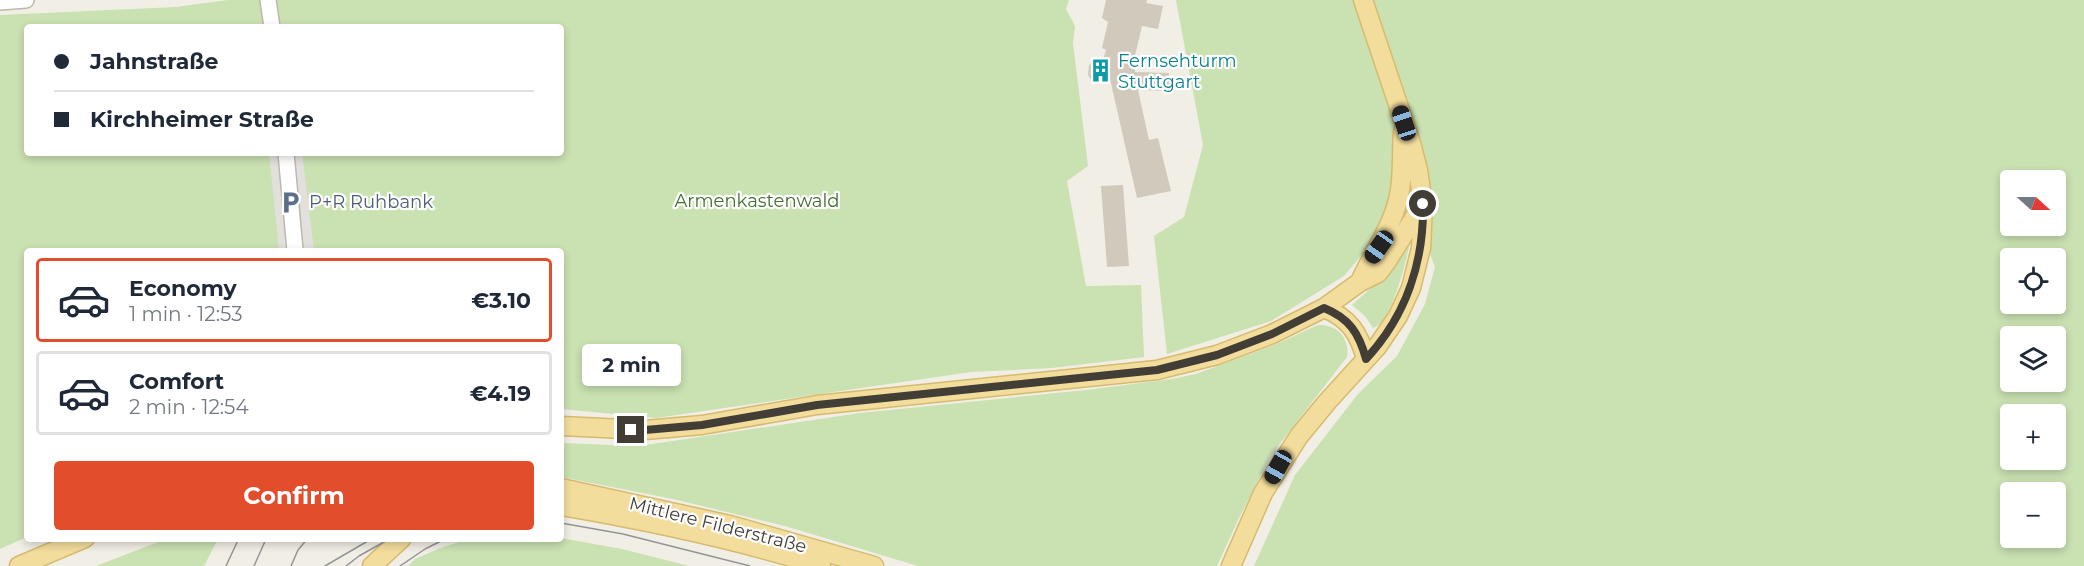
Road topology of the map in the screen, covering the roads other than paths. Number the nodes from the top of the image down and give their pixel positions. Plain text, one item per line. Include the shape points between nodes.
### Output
1 (26, 0) edge
2 (268, 0) edge
3 (1363, 0) edge
4 (0, 2) edge
5 (272, 24) edge
6 (1404, 123) junction
7 (286, 156) edge
8 (1423, 204) junction
9 (295, 248) edge
10 (1360, 282) junction
11 (1324, 308) junction
12 (1366, 359) junction
13 (564, 426) edge
14 (564, 489) edge
15 (564, 506) edge
16 (57, 542) edge
17 (75, 542) edge
18 (398, 542) edge
19 (1232, 565) edge
20 (17, 566) edge
21 (372, 566) edge
22 (821, 566) edge
23 (874, 566) edge

1 - 4 street
2 - 5 street
3 - 6 main road
6 - 8 main road
6 - 10 main road via 1397,205 1389,229
7 - 9 street
8 - 10 main road via 1378,273
8 - 12 main road via 1421,248 1411,288 1398,316
10 - 11 main road
11 - 12 main road via 1346,320 1356,332
11 - 13 main road via 1217,355 1157,370 817,405 679,427 645,430
12 - 19 main road via 1299,436 1278,467
14 - 23 main road, Mittlere Filderstraße via 730,525
15 - 22 main road, Mittlere Filderstraße via 647,520
16 - 20 main road
17 - 20 main road
18 - 21 main road

